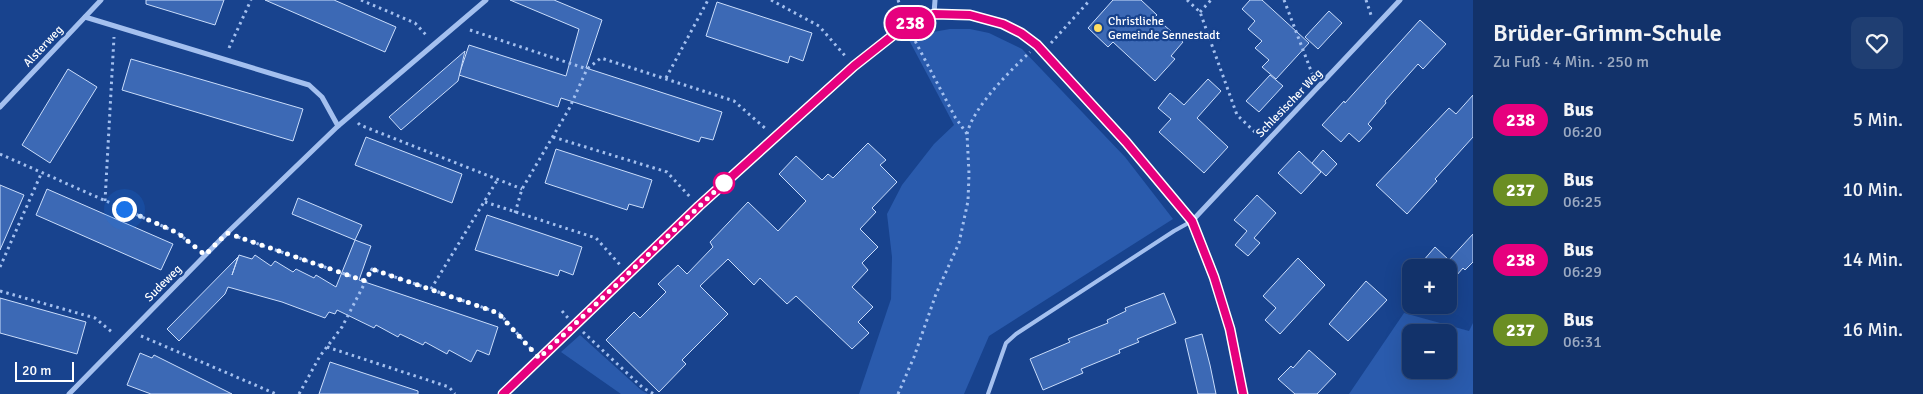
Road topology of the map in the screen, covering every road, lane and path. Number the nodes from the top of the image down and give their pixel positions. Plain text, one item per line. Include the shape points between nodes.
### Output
1 (101, 0) edge
2 (251, 0) edge
3 (361, 0) edge
4 (486, 0) edge
5 (708, 0) edge
6 (771, 0) edge
7 (935, 0) edge
8 (1090, 0) edge
9 (1186, 0) edge
10 (1211, 0) edge
11 (1284, 0) edge
12 (1400, 0) edge
13 (1200, 12) junction
14 (934, 14) junction
15 (85, 17) junction
16 (460, 22) junction
17 (906, 25) junction
18 (115, 26) junction
19 (434, 44) junction
20 (1037, 45) junction
21 (1044, 50) junction
22 (223, 60) junction
23 (854, 66) junction
24 (587, 69) junction
25 (666, 78) junction
26 (1317, 88) junction
27 (0, 107) edge
28 (352, 115) junction
29 (338, 126) junction
30 (967, 134) junction
31 (553, 137) junction
32 (775, 137) junction
33 (1266, 142) junction
34 (0, 154) edge
35 (41, 174) junction
36 (498, 179) junction
37 (522, 189) junction
38 (105, 201) junction
39 (485, 202) junction
40 (699, 206) junction
41 (515, 213) junction
42 (1192, 221) junction
43 (227, 233) junction
44 (205, 255) junction
45 (0, 267) edge
46 (628, 273) junction
47 (365, 281) junction
48 (431, 289) junction
49 (0, 291) edge
50 (562, 311) dead end
51 (575, 324) junction
52 (124, 336) junction
53 (327, 347) junction
54 (539, 358) junction
55 (270, 393) edge
56 (69, 394) edge
57 (276, 394) edge
58 (299, 394) edge
59 (454, 394) edge
60 (503, 394) edge
61 (654, 394) edge
62 (898, 394) edge
63 (988, 394) edge
64 (1243, 394) edge

1 - 15 street, Alsterweg
2 - 22 path
3 - 19 path via 415,23
4 - 16 street, Sudeweg
5 - 25 path
6 - 23 path via 819,26
7 - 14 street
8 - 21 path
9 - 13 path
10 - 13 path
11 - 26 path
12 - 26 street, Schlesischer Weg
13 - 33 path via 1236,115
14 - 17 street
14 - 20 street via 970,15 1003,24
15 - 18 street
15 - 27 street, Alsterweg
16 - 19 street, Sudeweg
16 - 24 path via 469,30
17 - 23 street
17 - 30 path
18 - 22 street
18 - 38 path
19 - 28 street, Sudeweg
20 - 21 street
20 - 30 path via 995,86 969,125
21 - 42 street
22 - 29 street via 309,85 322,97
23 - 32 street
24 - 25 path via 601,58
24 - 31 path
25 - 32 path via 734,101
26 - 33 street, Schlesischer Weg
28 - 29 street, Sudeweg
28 - 36 path via 360,125
29 - 43 street, Sudeweg
30 - 62 path via 969,174 965,222
31 - 37 path
31 - 40 path via 667,172
32 - 40 street
33 - 42 street, Schlesischer Weg
34 - 35 path
35 - 38 path
35 - 45 path
36 - 37 path
36 - 39 path
37 - 41 path
38 - 44 path via 178,233
39 - 41 path
39 - 48 path
40 - 46 street
41 - 46 path via 596,238
42 - 63 lane via 1016,334 1006,343
42 - 64 street via 1230,329
43 - 44 street, Sudeweg
43 - 47 path
44 - 52 street, Sudeweg
46 - 51 street
47 - 48 path via 372,269
47 - 53 path via 342,327
48 - 54 path via 498,313
49 - 52 path via 95,318 113,333
50 - 51 path
51 - 54 street
51 - 61 path via 642,387
52 - 55 path via 144,336
52 - 56 street, Sudeweg
53 - 58 path
53 - 59 path via 449,387
54 - 60 street
55 - 57 path

